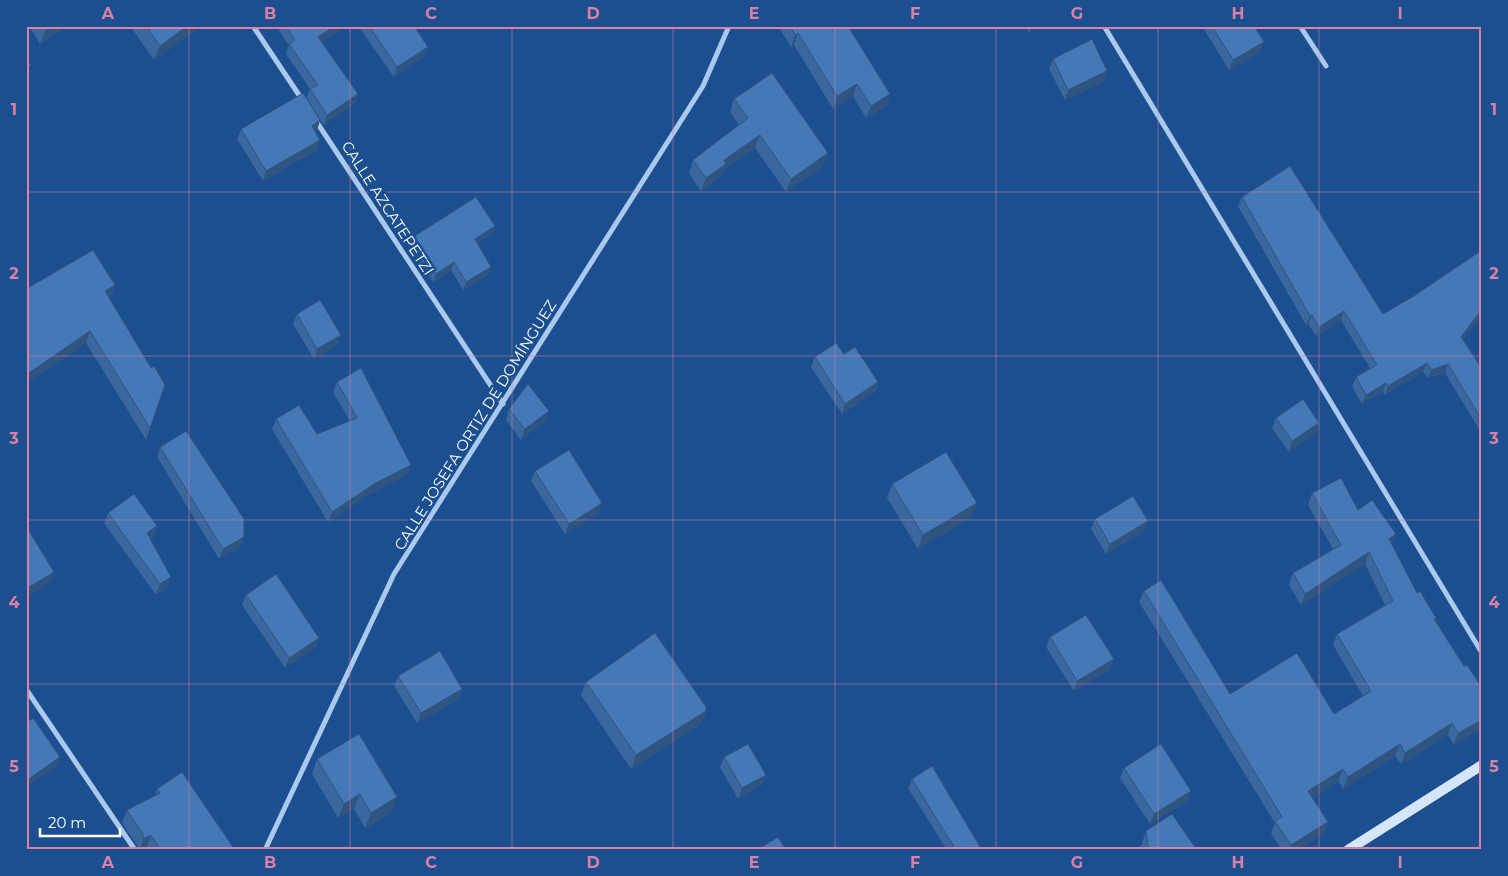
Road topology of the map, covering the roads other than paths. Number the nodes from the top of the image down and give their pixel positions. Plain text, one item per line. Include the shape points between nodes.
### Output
1 (253, 26) edge
2 (730, 26) edge
3 (1104, 26) edge
4 (1300, 26) edge
5 (1326, 66) dead end
6 (307, 108) edge
7 (313, 116) edge
8 (503, 404) junction
9 (1482, 653) edge
10 (26, 689) edge
11 (1482, 765) edge
12 (135, 850) edge
13 (265, 850) edge
14 (1348, 850) edge

1 - 6 street
2 - 8 street, CALLE JOSEFA ORTIZ DE DOMÍNGUEZ via 703,86
3 - 9 street
4 - 5 street
7 - 8 street, CALLE AZCATEPETZI
8 - 13 street, CALLE JOSEFA ORTIZ DE DOMÍNGUEZ via 394,574
10 - 12 street
11 - 14 main road

